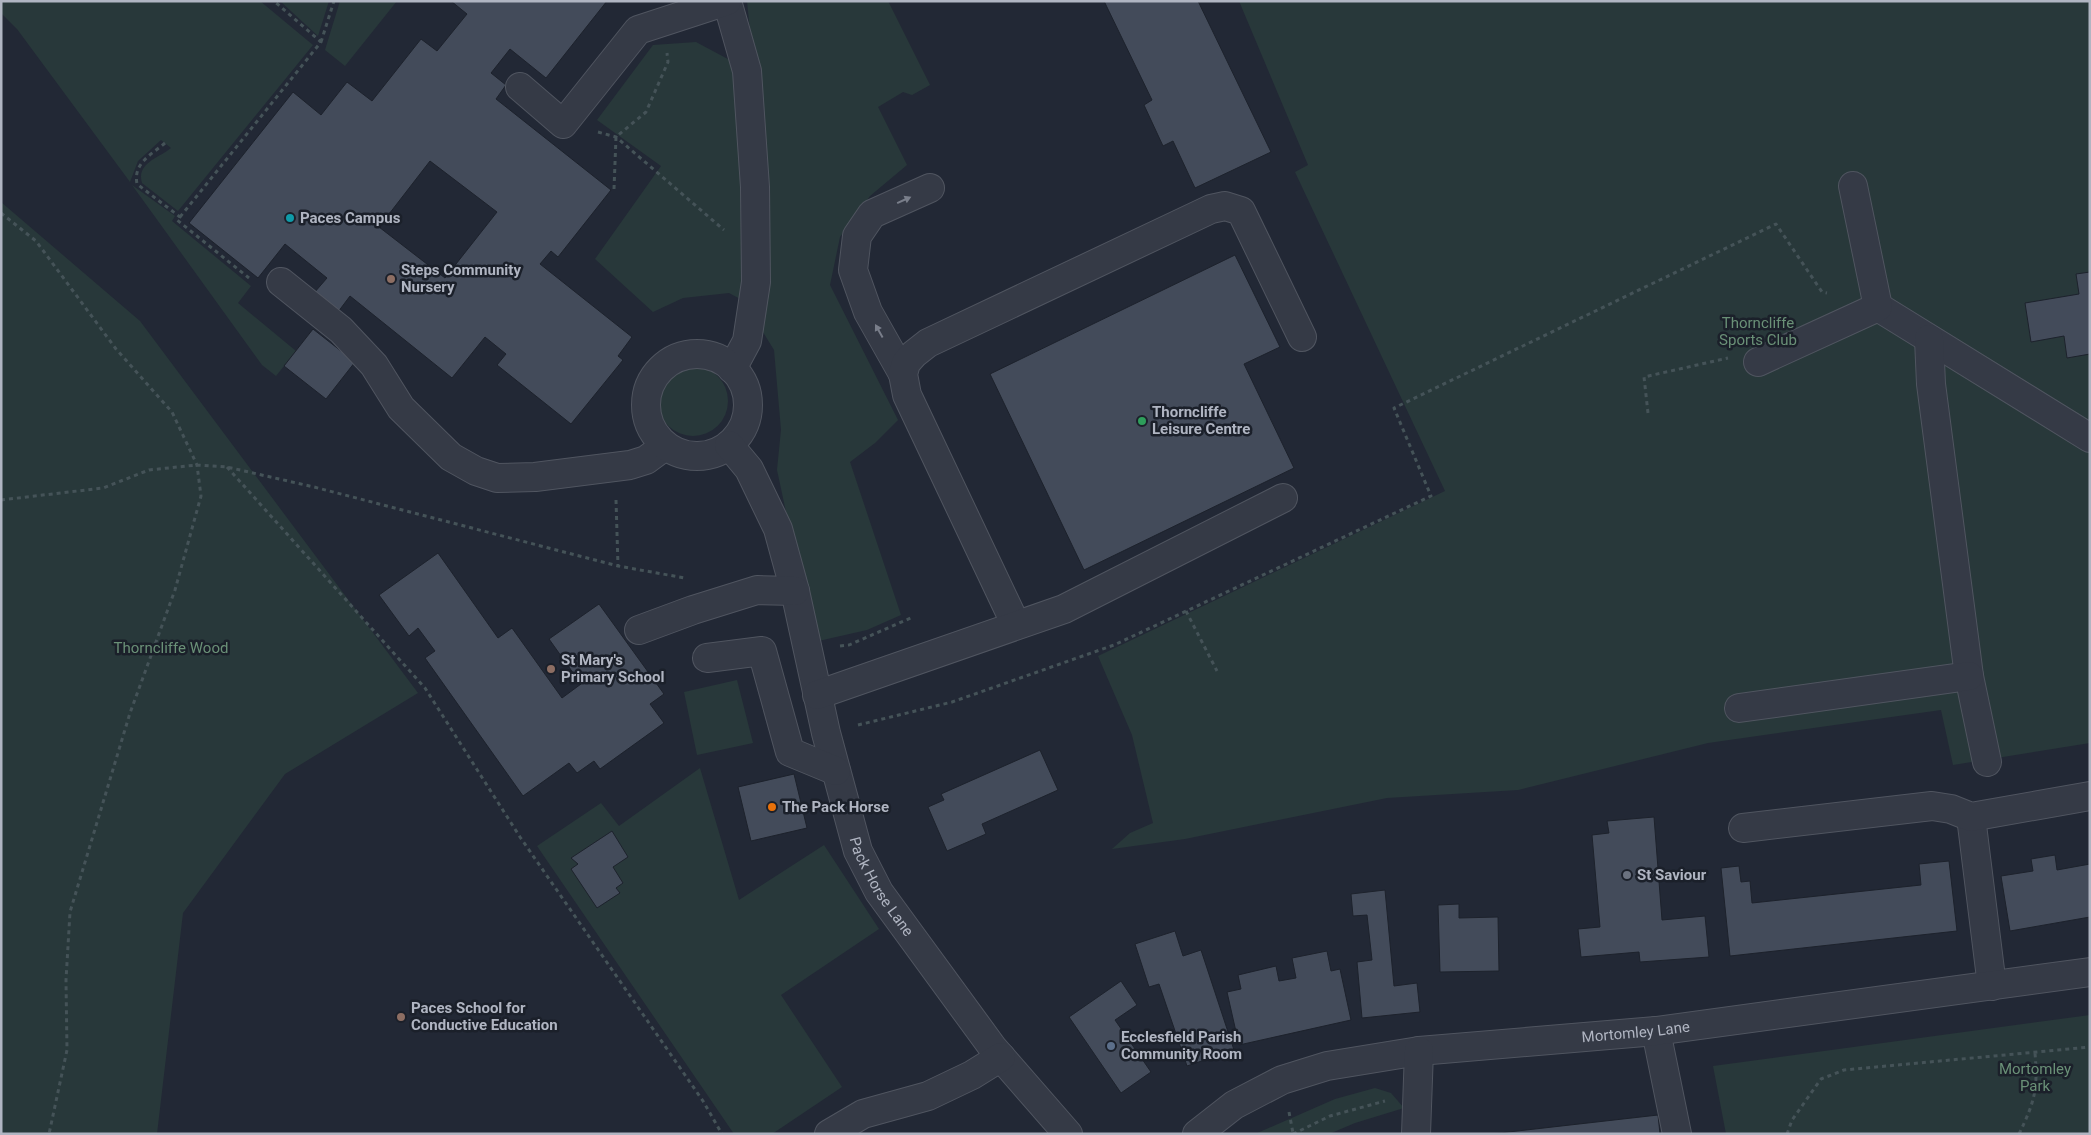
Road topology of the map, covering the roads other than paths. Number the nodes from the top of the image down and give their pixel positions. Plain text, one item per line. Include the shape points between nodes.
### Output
1 (727, 1) edge
2 (520, 87) dead end
3 (1853, 186) dead end
4 (930, 188) dead end
5 (281, 282) road end
6 (1878, 307) junction
7 (1302, 337) dead end
8 (1929, 339) junction
9 (1758, 362) road end
10 (732, 369) junction
11 (903, 374) junction
12 (2090, 438) edge
13 (729, 445) junction
14 (665, 446) junction
15 (1283, 498) dead end
16 (795, 591) junction
17 (1016, 625) junction
18 (639, 630) dead end
19 (707, 658) dead end
20 (1969, 676) junction
21 (817, 695) junction
22 (1739, 708) dead end
23 (1987, 762) dead end
24 (836, 772) junction
25 (2090, 796) edge
26 (1970, 818) junction
27 (1743, 828) dead end
28 (2090, 972) edge
29 (1992, 986) junction
30 (1656, 1031) junction
31 (1418, 1051) junction
32 (1001, 1057) junction
33 (829, 1134) edge
34 (1068, 1134) edge
35 (1197, 1134) edge
36 (1416, 1134) edge
37 (1677, 1134) edge

1 - 2 street via 638,30 563,124
1 - 10 street via 747,71 756,258 756,282 747,341
3 - 6 street
11 -> 4 street via 868,312 853,270 857,236 872,214
5 - 14 street via 341,330 374,364 401,408 451,457 476,471 497,478 614,466 646,460
6 - 8 street
6 - 9 street
7 - 11 street via 1241,211 1226,206 1211,209 928,343 914,354
8 - 12 street
8 - 20 street via 1931,384
10 - 13 street via 742,383 747,399 746,416 740,432
10 - 14 street via 719,360 694,355 670,361 658,372 649,386 646,411 654,434
11 - 17 street via 907,395
13 - 14 street via 714,454 697,457 680,454
13 - 16 street, Pack Horse Lane via 749,469 765,499 778,529
15 - 17 street via 1064,609
16 - 18 street via 757,590
16 - 21 street, Pack Horse Lane
17 - 21 street
19 - 24 street via 762,651 790,752
20 - 22 street
20 - 23 street
21 - 24 street, Pack Horse Lane
24 - 32 street, Pack Horse Lane via 858,850 879,892
25 - 26 street
26 - 27 street via 1951,809 1932,806
26 - 29 street
28 - 29 street, Mortomley Lane
29 - 30 street, Mortomley Lane
30 - 31 street, Mortomley Lane
30 - 37 street
31 - 35 street, Mortomley Lane via 1327,1066 1282,1080 1234,1105
31 - 36 street
32 - 33 street via 972,1075 922,1089 862,1114
32 - 34 street, Pack Horse Lane

